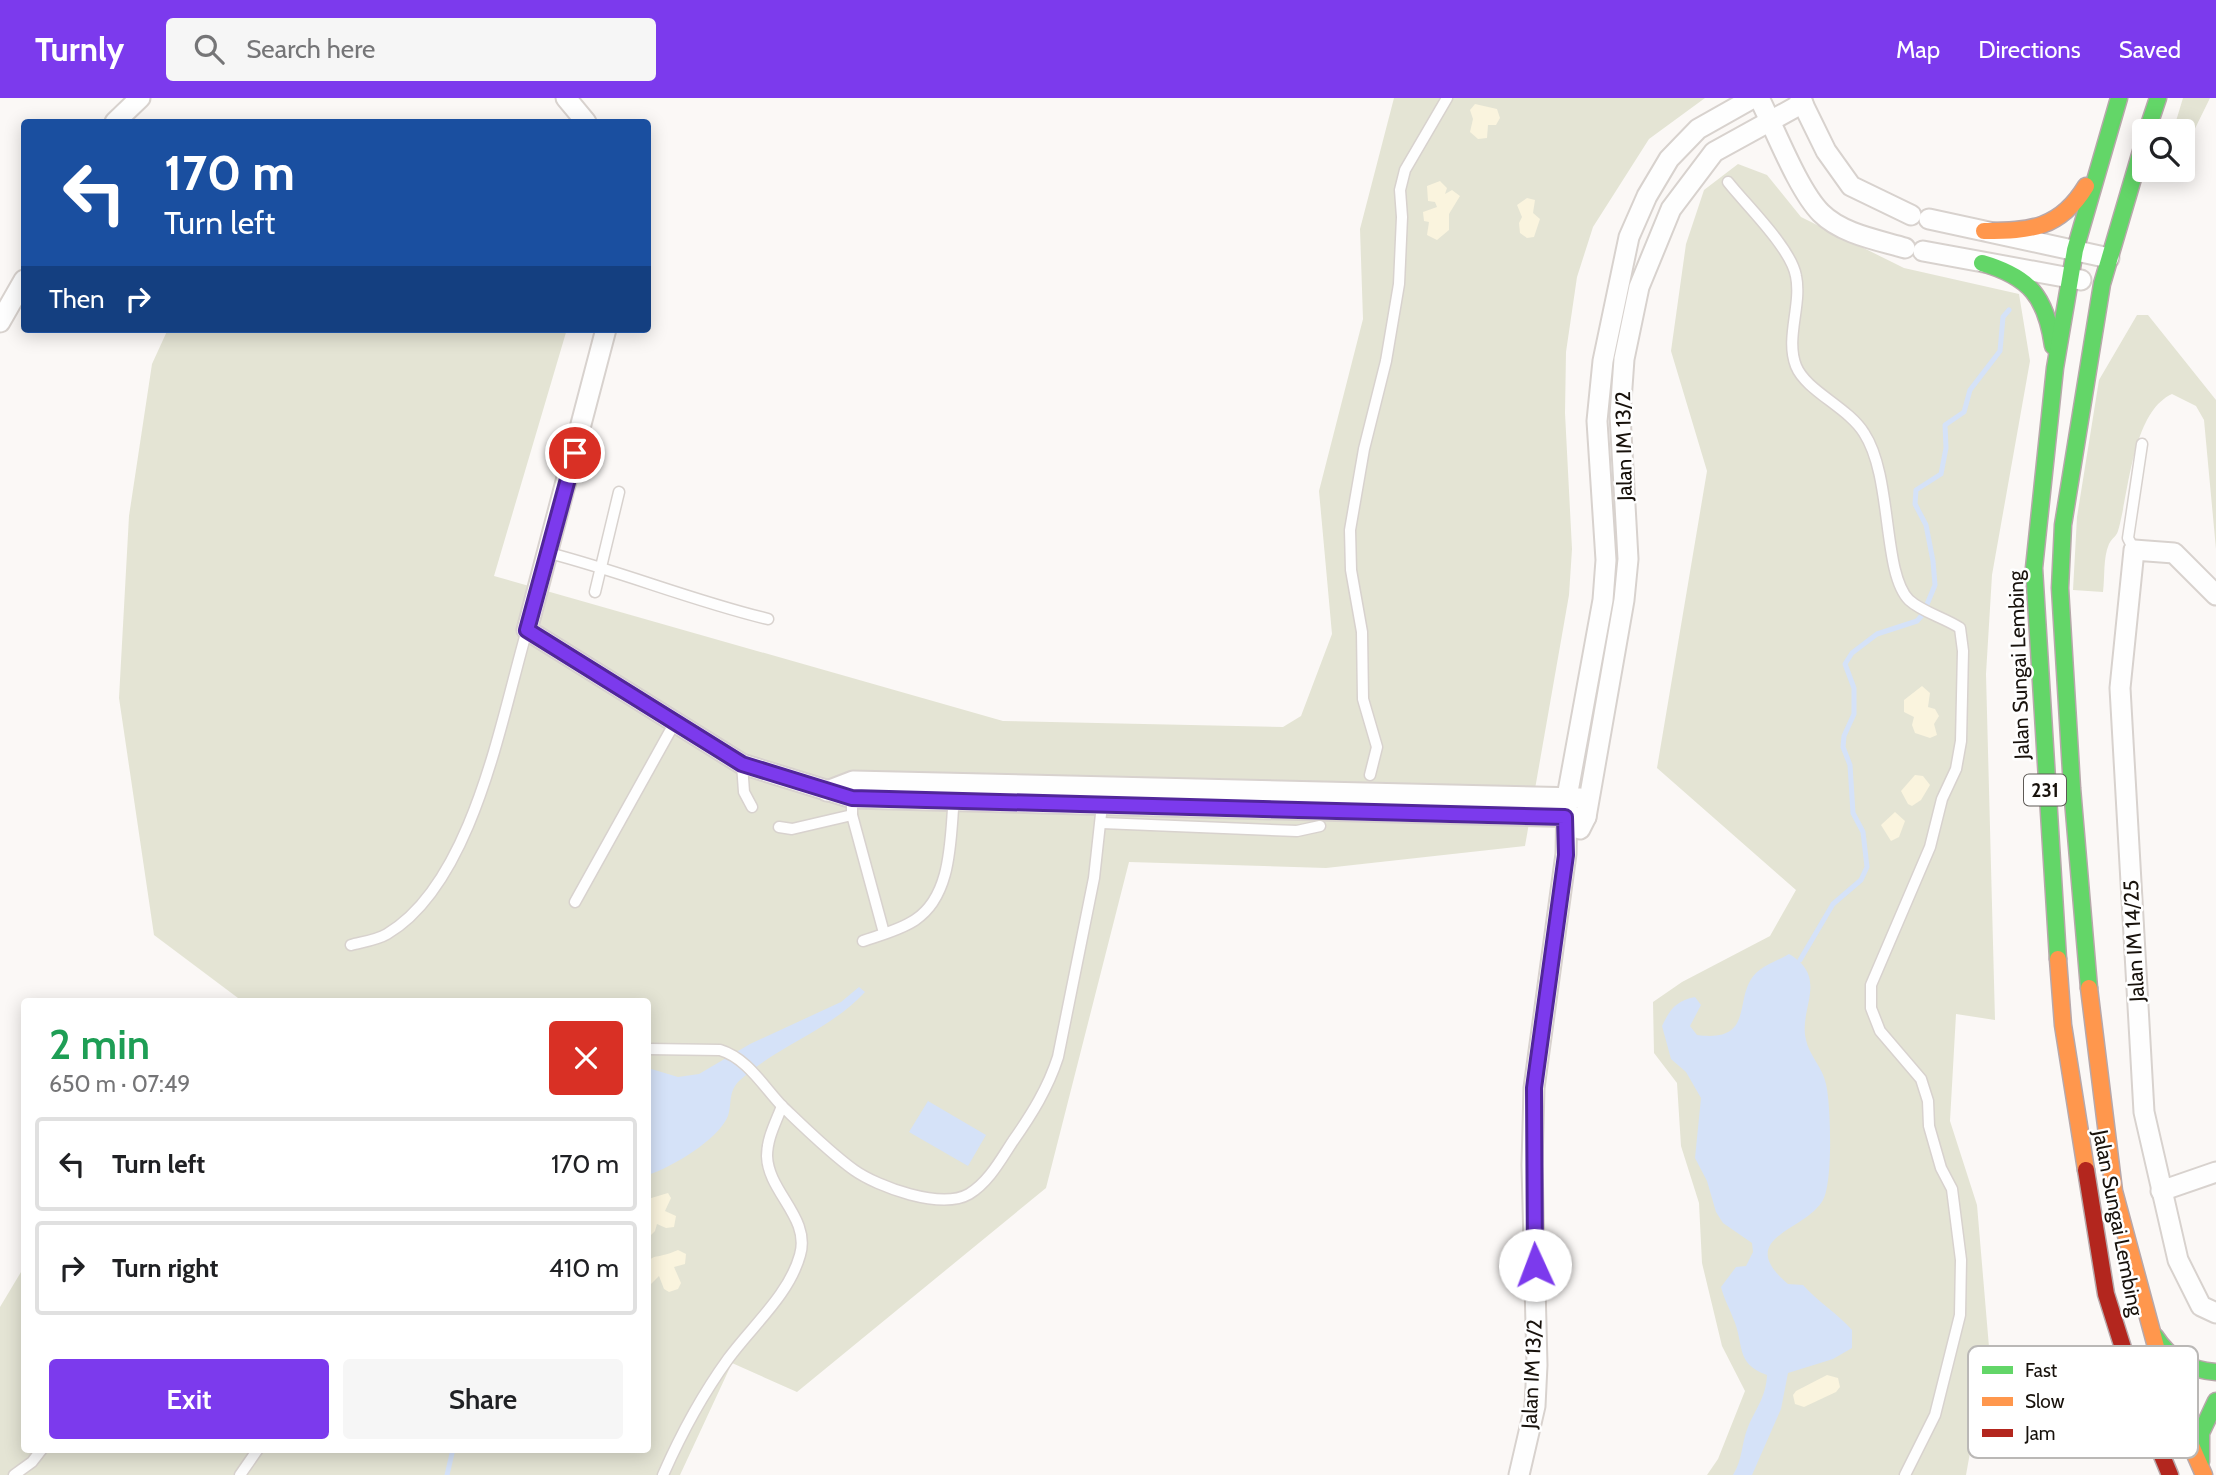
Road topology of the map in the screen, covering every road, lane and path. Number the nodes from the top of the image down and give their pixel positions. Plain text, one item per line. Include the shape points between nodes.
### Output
1 (140, 98) edge
2 (566, 98) edge
3 (1447, 98) edge
4 (1753, 98) edge
5 (1759, 98) edge
6 (2119, 98) edge
7 (2158, 98) edge
8 (1801, 100) edge
9 (118, 119) edge
10 (584, 119) edge
11 (2151, 119) edge
12 (1770, 121) junction
13 (2102, 148) junction
14 (2132, 181) edge
15 (1728, 182) dead end
16 (1984, 231) junction
17 (2075, 250) junction
18 (2109, 258) junction
19 (1982, 263) junction
20 (2071, 278) junction
21 (2102, 284) junction
22 (21, 285) edge
23 (0, 322) edge
24 (605, 333) edge
25 (2055, 368) junction
26 (2142, 444) dead end
27 (619, 492) dead end
28 (2134, 550) junction
29 (549, 553) junction
30 (601, 567) junction
31 (595, 592) dead end
32 (2216, 595) edge
33 (768, 619) dead end
34 (527, 630) junction
35 (674, 724) junction
36 (742, 764) junction
37 (1370, 775) dead end
38 (954, 792) junction
39 (1060, 795) junction
40 (852, 798) junction
41 (1207, 799) junction
42 (752, 807) dead end
43 (1566, 807) junction
44 (1587, 808) junction
45 (1102, 814) junction
46 (1320, 826) dead end
47 (779, 827) dead end
48 (1566, 855) junction
49 (575, 902) dead end
50 (884, 933) junction
51 (863, 941) dead end
52 (351, 945) dead end
53 (651, 1049) edge
54 (782, 1106) junction
55 (2216, 1172) edge
56 (2161, 1191) junction
57 (2216, 1314) edge
58 (2148, 1322) junction
59 (2122, 1346) edge
60 (2155, 1346) edge
61 (2161, 1346) edge
62 (2198, 1370) edge
63 (2216, 1372) edge
64 (2216, 1401) edge
65 (38, 1453) edge
66 (255, 1453) edge
67 (2163, 1458) edge
68 (2203, 1474) edge
69 (14, 1475) edge
70 (240, 1475) edge
71 (663, 1475) edge
72 (1519, 1475) edge
73 (1905, 1475) edge
74 (2170, 1475) edge

1 - 9 street
2 - 10 street
3 - 37 lane via 1405,170 1400,190 1399,284 1350,530 1351,570 1362,632 1363,699 1377,747
4 - 43 street, Jalan IM 13/2 via 1698,129 1669,159 1629,237 1603,361 1597,422 1606,560 1603,600
5 - 12 street
6 - 13 main road, Jalan Sungai Lembing / 231
7 - 11 main road
8 - 12 street, Jalan IM 13/2
8 - 16 street via 1826,151 1851,186 1920,217
12 - 19 street via 1820,212 1861,235
12 - 44 street, Jalan IM 13/2 via 1714,152 1706,162 1671,209 1639,287 1624,359 1620,415 1628,559
13 - 16 main road via 2078,202 2067,214 2023,231
13 - 17 main road, Jalan Sungai Lembing / 231
14 - 18 main road, Jalan Sungai Lembing / 231
15 - 73 lane via 1787,254 1796,275 1793,351 1797,367 1806,380 1848,412 1873,448 1897,583 1910,601 1960,628 1961,741 1956,769 1942,799 1930,847 1871,985 1871,1008 1880,1031 1921,1079 1929,1126 1952,1189 1961,1260 1960,1314 1935,1415
16 - 17 street
17 - 18 street
17 - 20 main road, Jalan Sungai Lembing / 231
18 - 21 main road, Jalan Sungai Lembing / 231
19 - 20 street
19 - 25 main road via 2015,275 2041,299 2050,321
20 - 21 street
20 - 25 main road, Jalan Sungai Lembing / 231
21 - 58 main road, Jalan Sungai Lembing / 231 via 2070,475 2060,587 2071,788 2092,1019 2114,1191
22 - 23 street
24 - 29 street
25 - 59 main road, Jalan Sungai Lembing / 231 via 2034,568 2045,786 2063,1025 2106,1294
26 - 28 lane via 2128,538
27 - 30 lane
28 - 32 street via 2174,553
28 - 56 street, Jalan IM 14/25 via 2120,688 2144,1112
29 - 30 lane
29 - 34 street
30 - 31 lane
30 - 33 lane
34 - 35 street
34 - 52 lane via 482,792 447,867 416,907 386,935
35 - 36 street
35 - 49 lane
36 - 40 street
36 - 42 lane via 744,792
38 - 39 street
38 - 40 street
38 - 50 lane via 951,852 939,887 916,919
39 - 41 street
39 - 45 street
40 - 47 lane via 792,829
40 - 50 lane
41 - 43 street
41 - 45 street
43 - 44 street
43 - 48 street, Jalan IM 13/2
44 - 48 street, Jalan IM 13/2
45 - 46 lane via 1297,831
45 - 54 lane via 1050,1083 987,1179 968,1195 920,1199 855,1171
48 - 72 street, Jalan IM 13/2 via 1534,1088 1537,1365 1535,1406
50 - 51 lane
53 - 54 lane via 730,1053
54 - 71 lane via 768,1140 767,1158 772,1178 798,1224 801,1252 793,1276 727,1360 684,1428
55 - 56 street
56 - 57 street, Jalan IM 14/25 via 2178,1261 2201,1306
58 - 60 main road, Jalan Sungai Lembing / 231
58 - 61 main road
62 - 63 main road
64 - 68 main road via 2201,1433
65 - 69 lane
66 - 70 lane
67 - 74 main road, Jalan Sungai Lembing / 231

